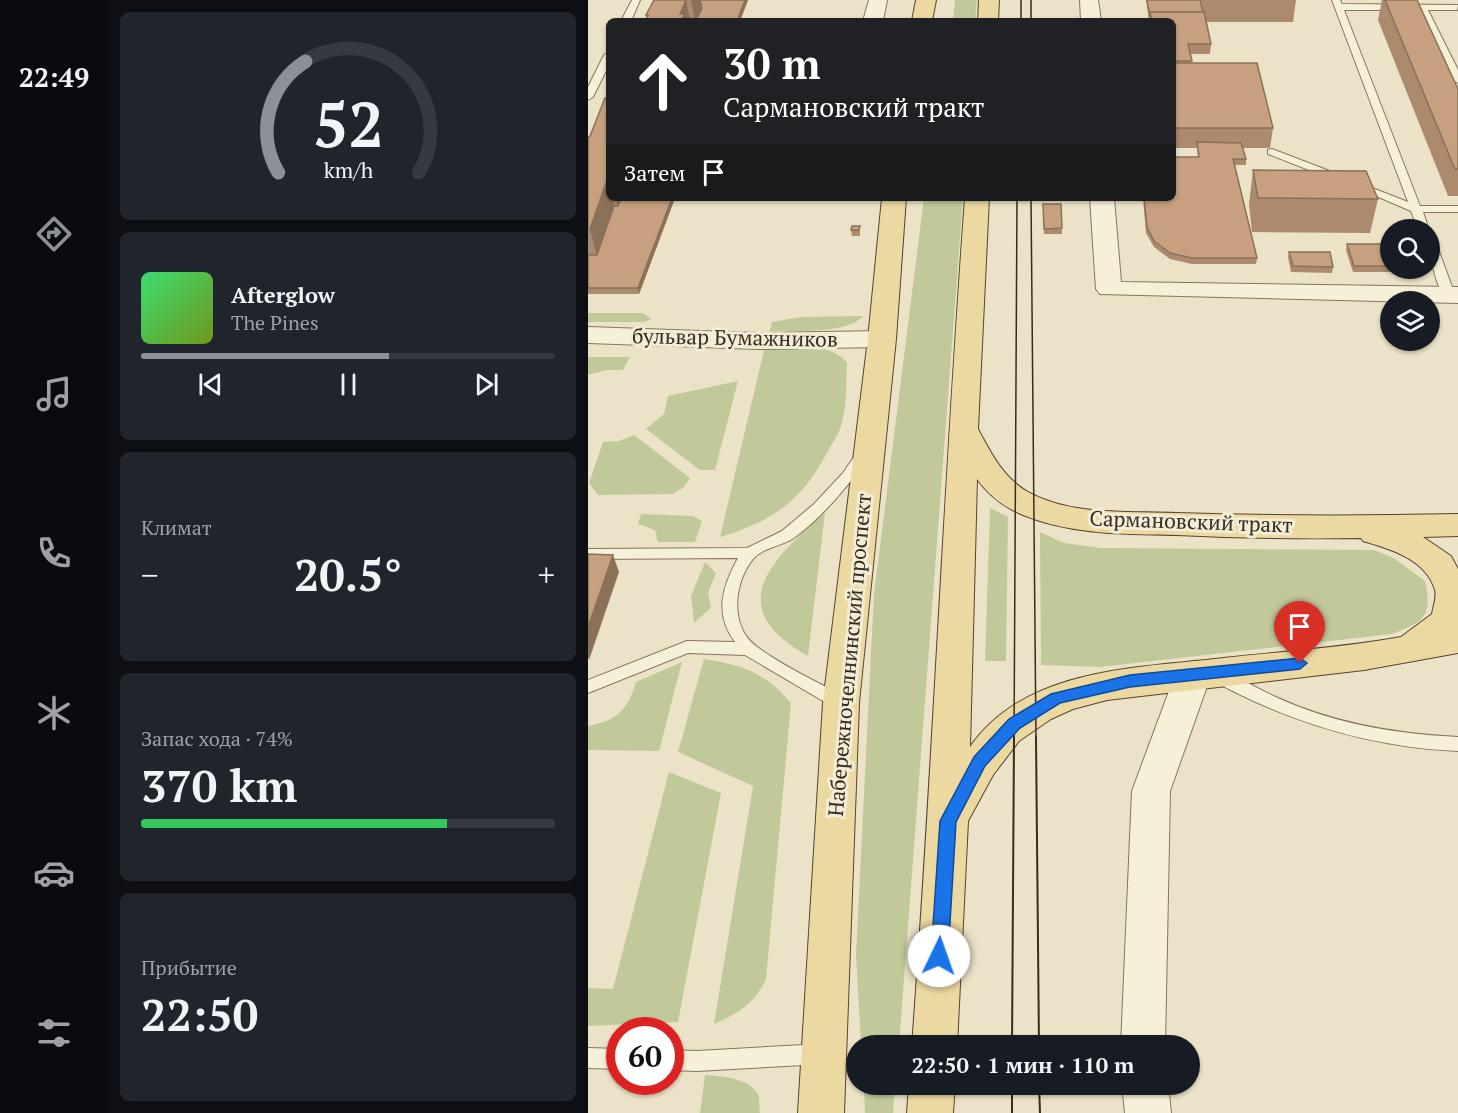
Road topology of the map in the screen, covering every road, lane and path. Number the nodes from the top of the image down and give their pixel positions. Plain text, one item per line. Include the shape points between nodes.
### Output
1 (636, 0) edge
2 (878, 0) edge
3 (926, 0) edge
4 (989, 0) edge
5 (1089, 0) edge
6 (1338, 3) edge
7 (1422, 7) junction
8 (1457, 7) edge
9 (627, 18) edge
10 (874, 18) edge
11 (923, 18) edge
12 (988, 18) edge
13 (1091, 18) edge
14 (606, 61) edge
15 (1458, 80) edge
16 (588, 97) edge
17 (1272, 152) edge
18 (894, 201) edge
19 (977, 201) edge
20 (1102, 201) edge
21 (1416, 209) junction
22 (1458, 209) edge
23 (1420, 219) edge
24 (1440, 265) edge
25 (1454, 295) edge
26 (588, 335) edge
27 (882, 339) junction
28 (963, 429) junction
29 (869, 445) junction
30 (1458, 525) edge
31 (1351, 527) junction
32 (749, 553) junction
33 (588, 554) edge
34 (1458, 640) edge
35 (748, 649) junction
36 (1407, 651) junction
37 (1203, 674) junction
38 (588, 687) edge
39 (841, 703) junction
40 (1458, 744) edge
41 (948, 821) junction
42 (935, 1035) edge
43 (1143, 1035) edge
44 (822, 1053) junction
45 (588, 1058) edge
46 (606, 1059) edge
47 (684, 1061) edge
48 (931, 1095) edge
49 (1146, 1095) edge
50 (821, 1113) edge
51 (930, 1113) edge
52 (1148, 1113) edge

1 - 9 lane
2 - 10 street
3 - 11 main road
4 - 12 main road
5 - 13 street
6 - 7 lane
6 - 21 lane
7 - 8 lane
7 - 15 lane
14 - 16 lane
17 - 21 lane
18 - 27 main road, Набережночелнинский проспект
19 - 28 main road
20 - 25 street via 1109,289
21 - 22 lane
21 - 23 lane
24 - 25 lane
26 - 27 street, бульвар Бумажников via 758,341
27 - 29 main road, Набережночелнинский проспект
28 - 31 main road, Сармановский тракт via 981,465 999,486 1015,499 1052,513 1111,522
28 - 41 main road
29 - 32 lane via 819,508 787,535
29 - 39 main road, Набережночелнинский проспект
30 - 31 main road, Сармановский тракт
31 - 36 main road via 1407,542 1439,564 1453,592 1448,620
32 - 33 lane
32 - 35 lane via 735,577 729,599 732,625
34 - 36 main road
35 - 38 lane via 687,647
35 - 39 lane
36 - 37 main road
37 - 40 lane via 1307,718 1382,735
37 - 41 main road via 1130,681 1056,698 1035,710 1014,723 980,762
37 - 43 street via 1151,791
39 - 44 main road, Набережночелнинский проспект
41 - 42 main road
44 - 47 lane
44 - 50 main road, Набережночелнинский проспект
45 - 46 lane
48 - 51 main road
49 - 52 street

